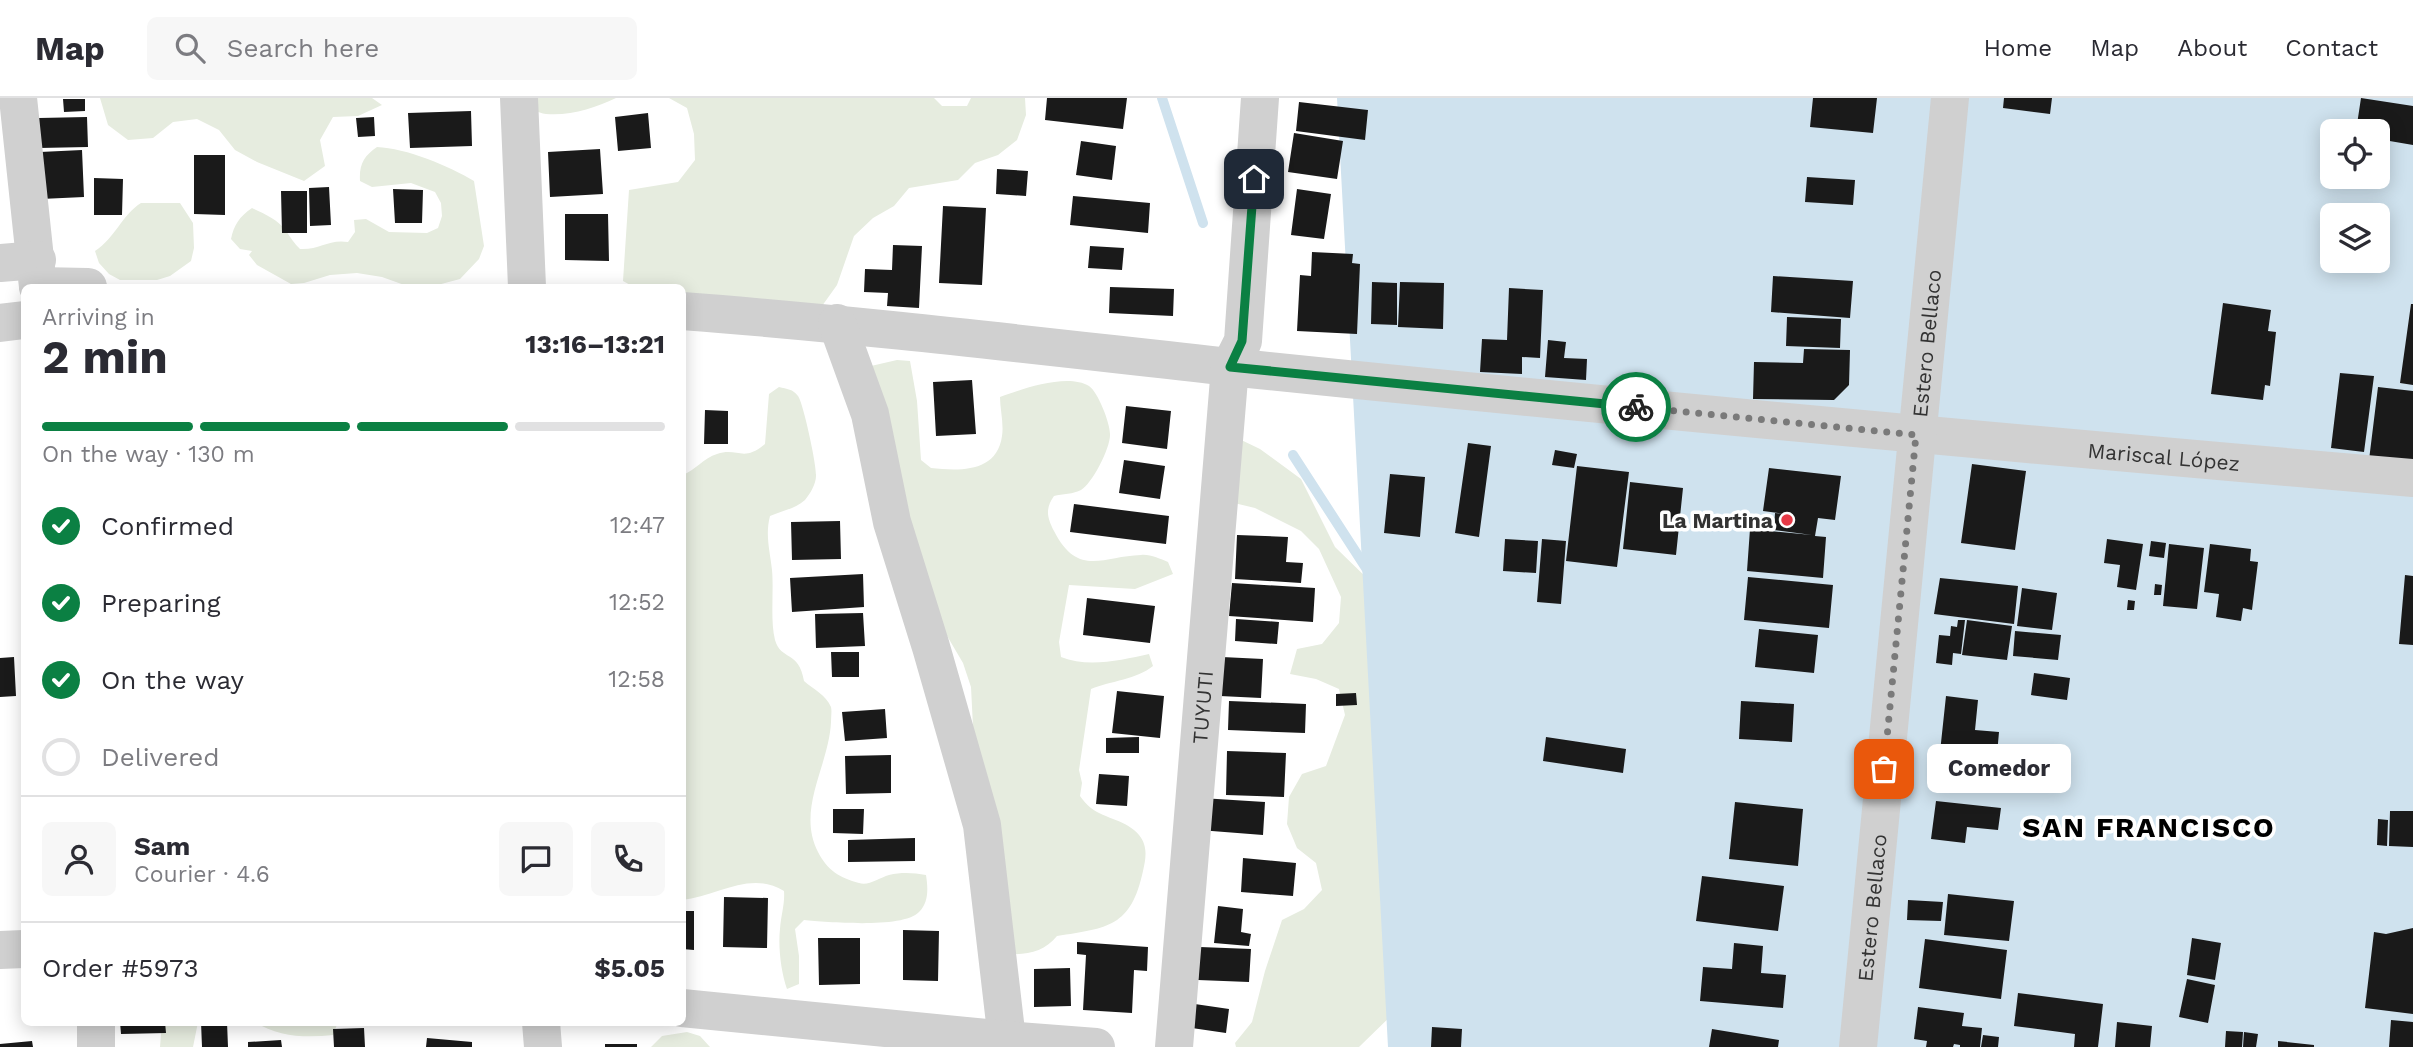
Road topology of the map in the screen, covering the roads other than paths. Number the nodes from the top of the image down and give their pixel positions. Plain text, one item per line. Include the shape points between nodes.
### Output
1 (18, 98) edge
2 (519, 98) edge
3 (1260, 98) edge
4 (1950, 98) edge
5 (28, 274) edge
6 (74, 284) edge
7 (527, 284) edge
8 (686, 311) edge
9 (21, 320) edge
10 (0, 323) edge
11 (837, 323) junction
12 (1230, 367) junction
13 (1916, 435) junction
14 (2413, 478) edge
15 (21, 949) edge
16 (0, 950) edge
17 (686, 1008) edge
18 (96, 1026) edge
19 (541, 1026) edge
20 (1007, 1041) junction
21 (96, 1047) edge
22 (543, 1047) edge
23 (1096, 1047) edge
24 (1174, 1047) edge
25 (1858, 1047) edge

1 - 5 street
2 - 7 street
3 - 12 street via 1242,341
4 - 13 street, Estero Bellaco
5 - 6 street
8 - 11 street, Mariscal López
9 - 10 street
11 - 12 street, Mariscal López
11 - 20 street via 870,414 892,522 982,825
12 - 13 street, Mariscal López
12 - 24 street, TUYUTI
13 - 14 street, Mariscal López
13 - 25 street, Estero Bellaco
15 - 16 street
17 - 20 street
18 - 21 street
19 - 22 street
20 - 23 street

